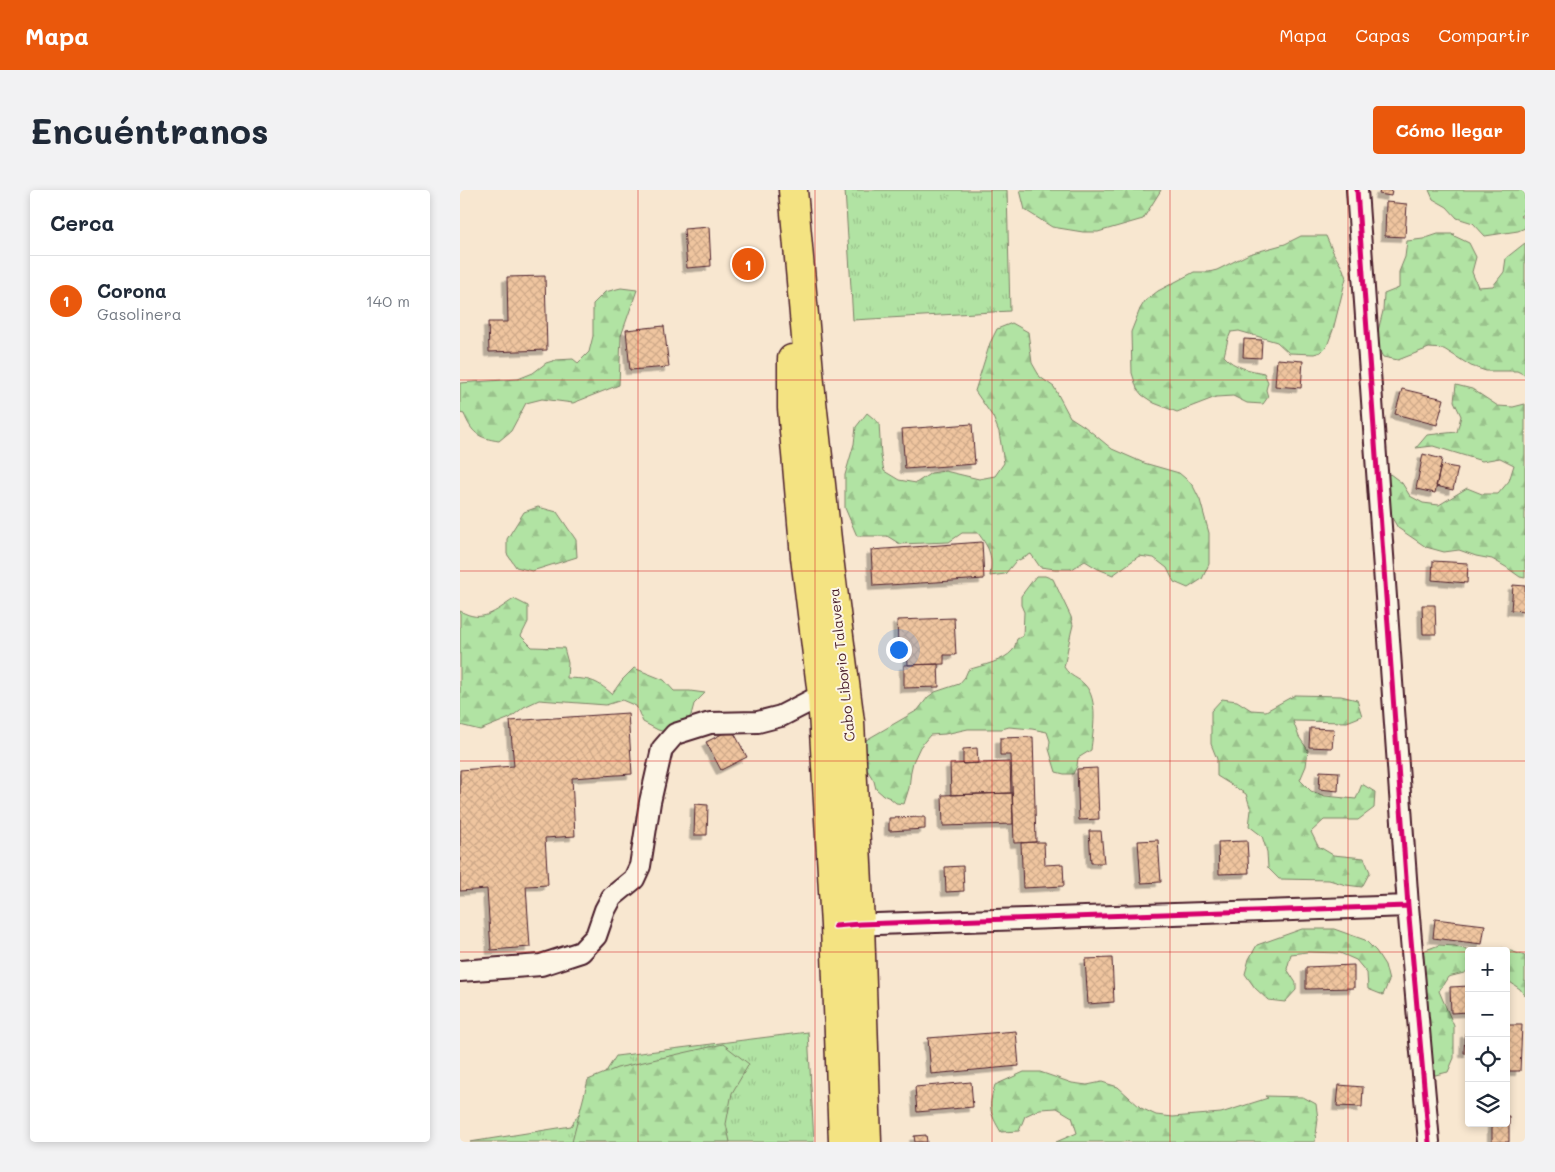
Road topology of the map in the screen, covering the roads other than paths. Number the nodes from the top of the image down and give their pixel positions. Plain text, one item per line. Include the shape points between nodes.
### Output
1 (792, 190) edge
2 (1357, 190) edge
3 (822, 695) junction
4 (1408, 906) junction
5 (848, 925) junction
6 (460, 971) edge
7 (843, 1142) edge
8 (867, 1142) edge
9 (1429, 1142) edge

1 - 3 highway, Cabo Liborio Talavera via 792,408 805,557
1 - 5 highway, Cabo Liborio Talavera via 829,558 850,722
2 - 4 street
3 - 5 highway, Cabo Liborio Talavera
3 - 6 street via 781,716 758,722 710,723 675,734 662,749 640,866 634,879 612,896 596,936 581,952 541,964
4 - 5 street
4 - 9 street
5 - 7 highway, Cabo Liborio Talavera
5 - 8 highway, Cabo Liborio Talavera

